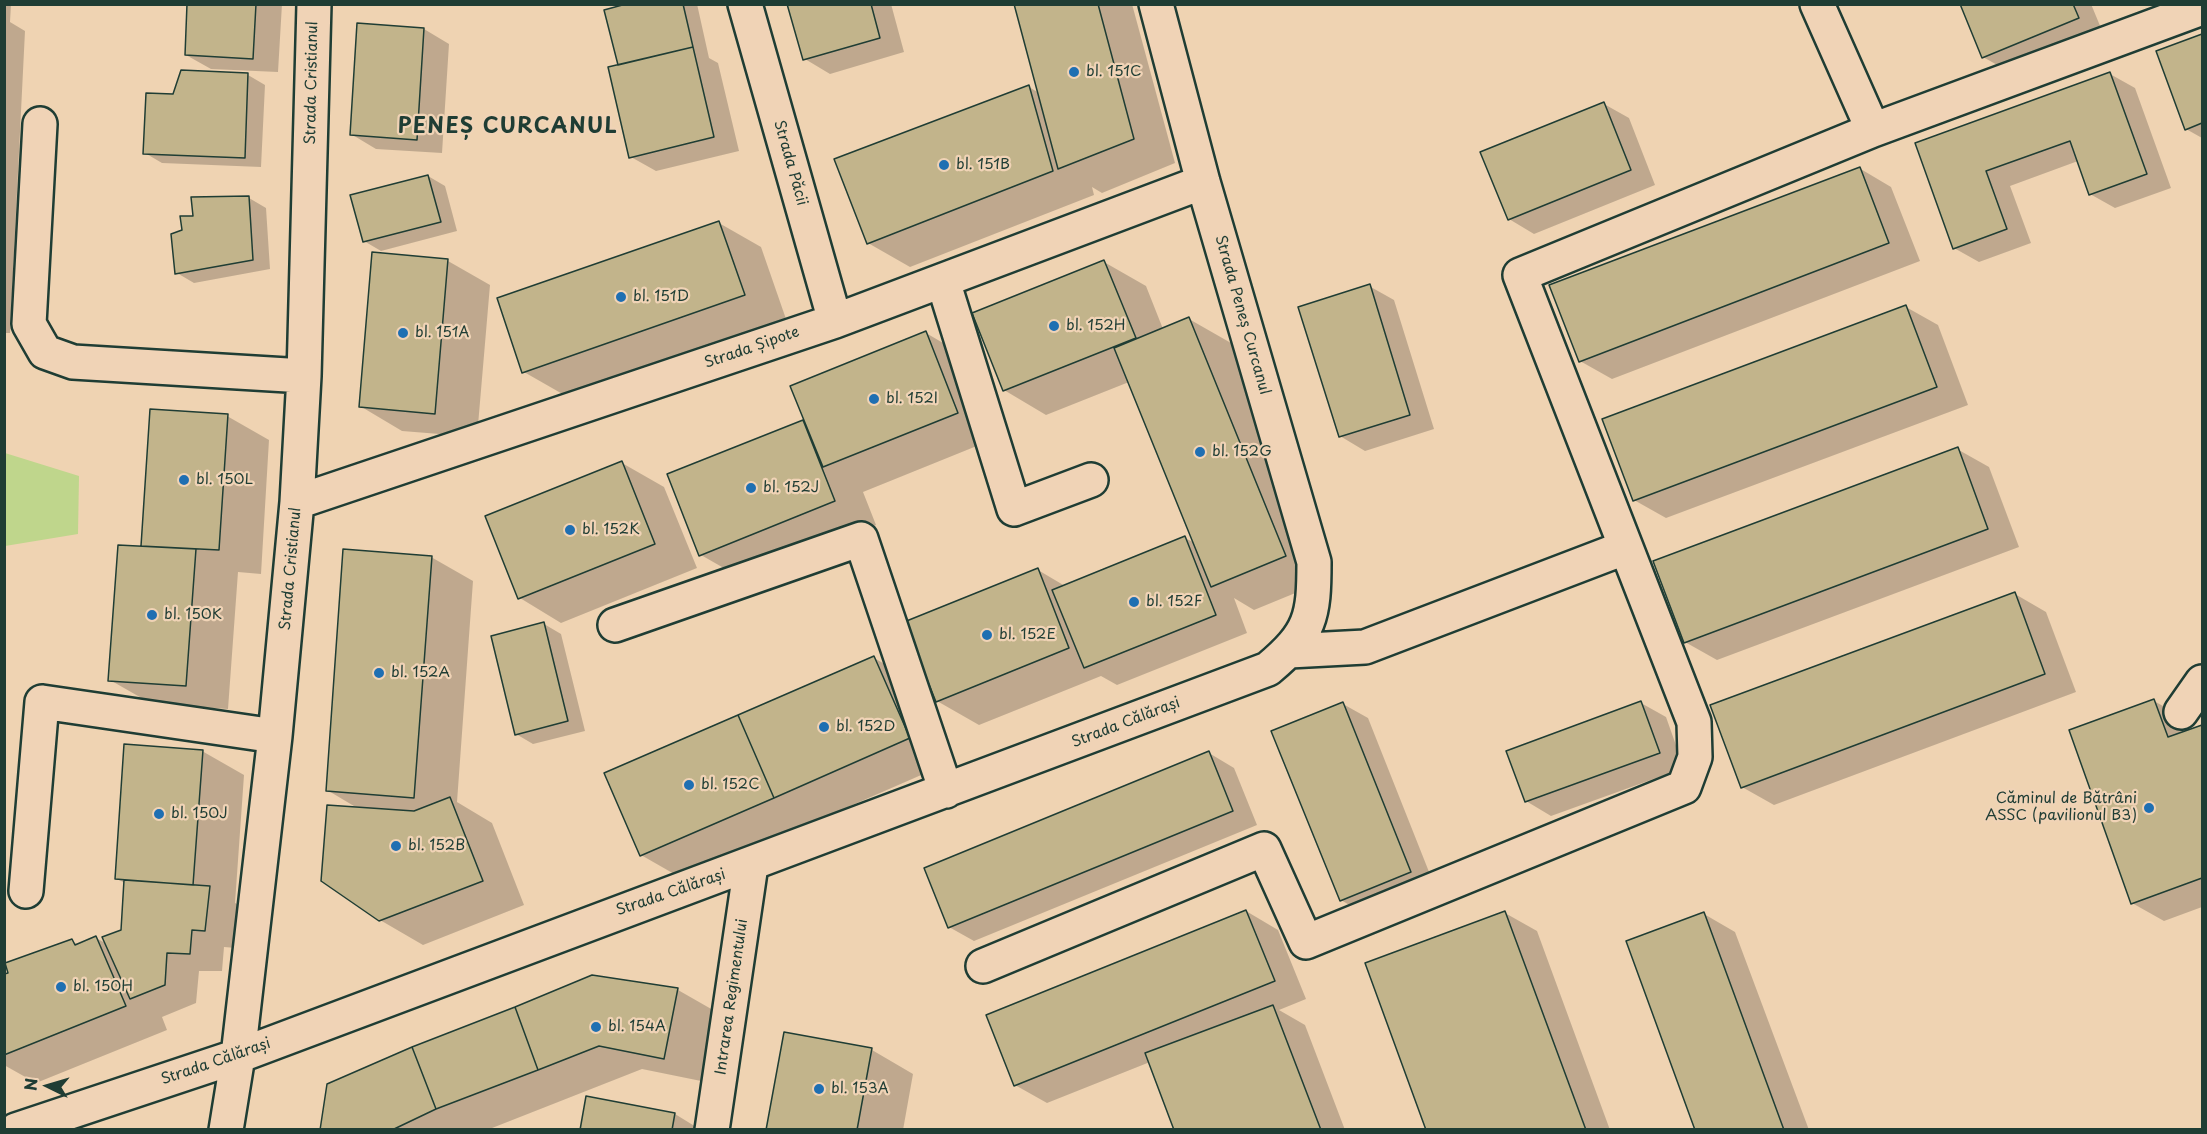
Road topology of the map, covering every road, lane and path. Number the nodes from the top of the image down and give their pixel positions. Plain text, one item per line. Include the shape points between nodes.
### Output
1 (314, 4) edge
2 (745, 4) edge
3 (1156, 4) edge
4 (1817, 4) edge
5 (2202, 8) edge
6 (40, 124) dead end
7 (1873, 130) junction
8 (1203, 182) junction
9 (943, 280) junction
10 (835, 321) junction
11 (304, 376) junction
12 (1091, 480) dead end
13 (297, 502) junction
14 (1624, 548) junction
15 (615, 625) dead end
16 (1298, 638) junction
17 (2202, 682) edge
18 (2181, 712) dead end
19 (275, 736) junction
20 (946, 791) junction
21 (751, 865) junction
22 (26, 891) dead end
23 (983, 966) dead end
24 (238, 1056) junction
25 (16, 1130) edge
26 (226, 1130) edge
27 (712, 1130) edge

1 - 11 street, Strada Cristianul
2 - 10 street, Strada Păcii
3 - 8 street, Strada Peneș Curcanul
4 - 7 street
5 - 7 street
6 - 11 street via 30,324 45,352 73,362
7 - 14 street via 1520,275
8 - 9 street, Strada Șipote
8 - 16 street, Strada Peneș Curcanul via 1314,562 1314,594
9 - 10 street, Strada Șipote
9 - 12 street via 1014,509
10 - 13 street, Strada Șipote
11 - 13 street, Strada Cristianul
13 - 19 street, Strada Cristianul
14 - 16 street via 1365,647
14 - 23 street via 1694,722 1695,757 1684,787 1306,942 1264,849
15 - 20 street via 861,539
16 - 20 street, Strada Călărași via 1268,669
17 - 18 street
19 - 22 street via 42,702
19 - 24 street, Strada Cristianul
20 - 21 street, Strada Călărași
21 - 24 street, Strada Călărași via 621,910
21 - 27 street, Intrarea Regimentului
24 - 25 street, Strada Călărași
24 - 26 street, Strada Cristianul

